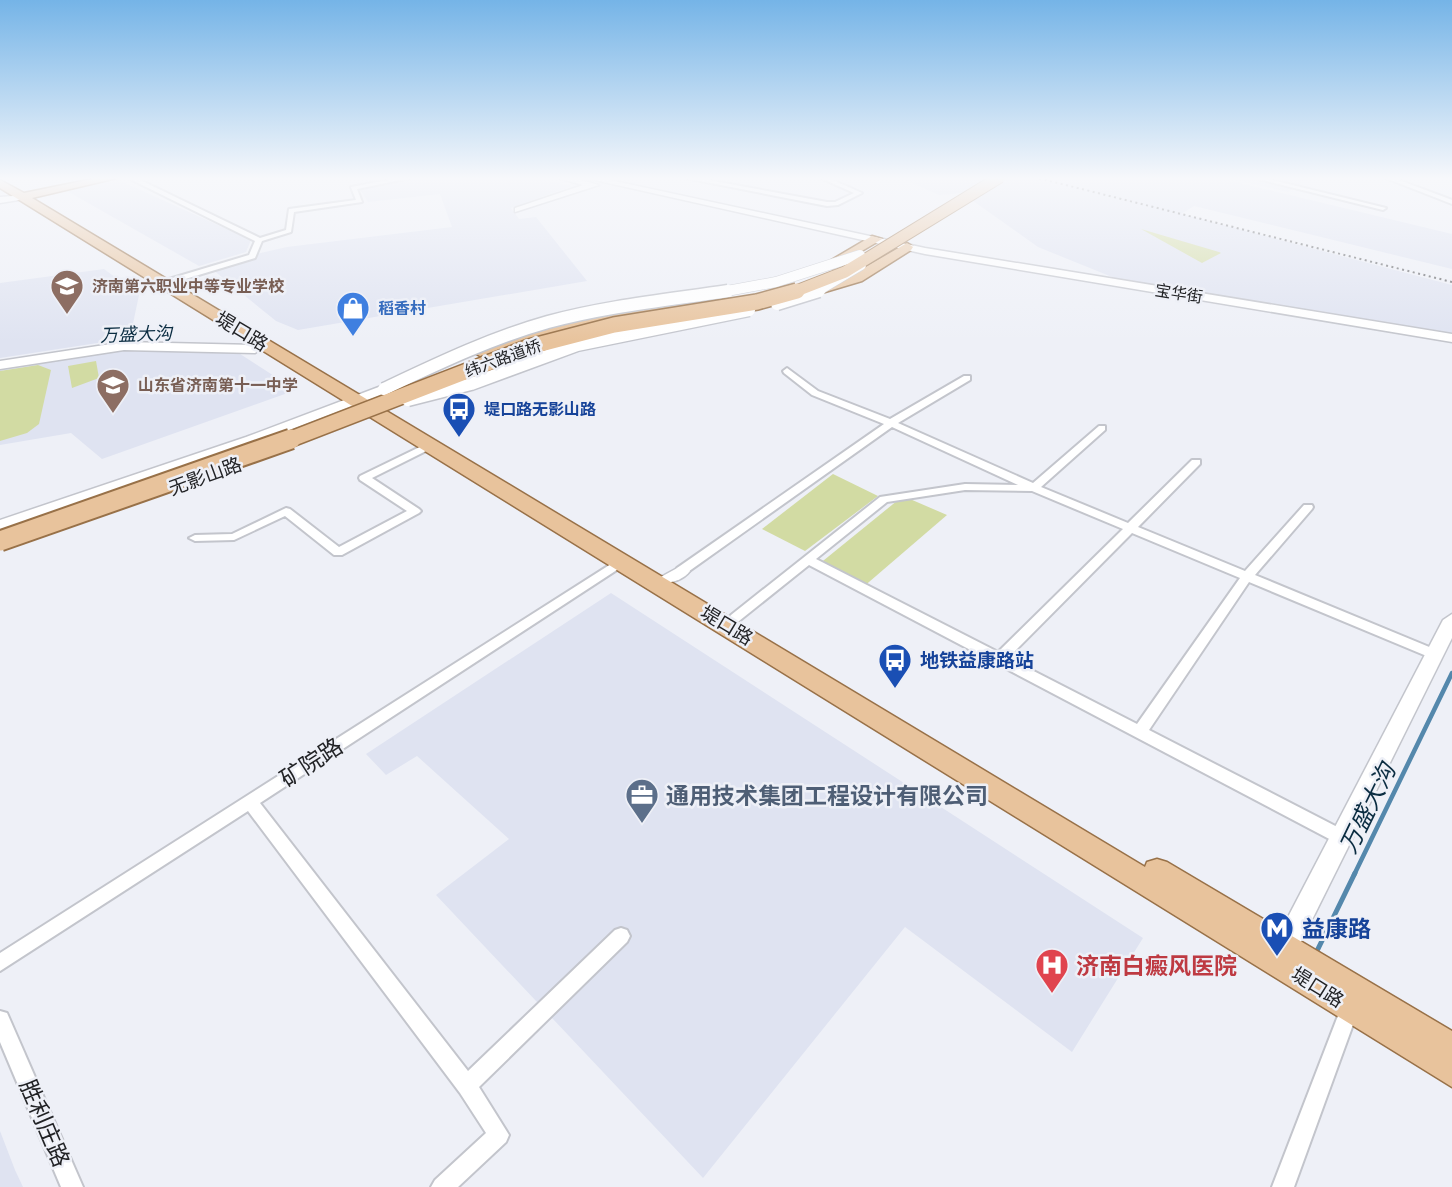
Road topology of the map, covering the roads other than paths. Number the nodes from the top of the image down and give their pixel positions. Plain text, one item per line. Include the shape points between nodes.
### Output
1 (85, 232) edge
2 (243, 232) edge
3 (284, 232) edge
4 (800, 232) edge
5 (803, 232) edge
6 (895, 232) edge
7 (898, 232) edge
8 (259, 240) junction
9 (907, 247) junction
10 (868, 249) junction
11 (166, 282) junction
12 (1452, 338) edge
13 (255, 349) dead end
14 (0, 365) edge
15 (787, 370) dead end
16 (967, 378) dead end
17 (408, 400) junction
18 (373, 401) junction
19 (891, 423) junction
20 (1102, 428) dead end
21 (430, 445) junction
22 (1196, 462) dead end
23 (1034, 488) junction
24 (1308, 507) dead end
25 (0, 524) edge
26 (1128, 527) junction
27 (0, 530) edge
28 (195, 538) dead end
29 (0, 541) edge
30 (0, 548) edge
31 (807, 559) junction
32 (622, 561) junction
33 (675, 575) junction
34 (1247, 576) junction
35 (735, 618) junction
36 (1452, 620) edge
37 (1434, 654) junction
38 (999, 659) junction
39 (1140, 732) junction
40 (249, 802) junction
41 (1341, 837) junction
42 (621, 936) dead end
43 (1285, 948) junction
44 (0, 963) edge
45 (1350, 1007) junction
46 (0, 1020) edge
47 (1452, 1049) edge
48 (1452, 1070) edge
49 (467, 1086) junction
50 (72, 1187) edge
51 (442, 1187) edge
52 (1283, 1187) edge

1 - 11 main road, 堤口路
2 - 8 street
3 - 8 street
4 - 10 main road, 宝华街
5 - 10 main road, 宝华街
6 - 10 main road, 纬六路道桥
7 - 10 main road, 纬六路道桥, bridge
8 - 11 street via 252,256
9 - 10 main road, 宝华街
9 - 12 main road, 宝华街
9 - 17 main road via 857,278 779,302 557,344
10 - 17 main road, 无影山路, bridge via 834,285 801,298 577,345 471,384
10 - 18 main road via 804,278 577,322 502,343
10 - 27 main road, 纬六路道桥, bridge via 811,279 775,291 586,326 509,347 250,444
10 - 29 main road, 纬六路道桥, bridge via 822,283 775,298 614,325 529,347 285,441
11 - 18 main road, 堤口路
13 - 14 main road via 124,346
15 - 19 street via 815,393
16 - 19 street
17 - 18 main road, 无影山路
18 - 21 main road, 堤口路
18 - 25 main road, 无影山路
18 - 30 main road, 无影山路 via 220,472
18 - 33 main road, 堤口路
19 - 23 street
19 - 33 street
20 - 23 street
21 - 28 street via 364,478 415,511 338,552 286,511 234,537
21 - 32 main road, 堤口路
22 - 26 street
23 - 26 street
23 - 31 street via 965,487 884,499
24 - 34 street
26 - 34 street
26 - 38 street
31 - 35 street
31 - 38 street
32 - 40 street, 矿院路
32 - 45 main road, 堤口路
33 - 35 main road, 堤口路
34 - 37 street
34 - 39 street
35 - 43 main road, 堤口路
36 - 37 main road
37 - 41 main road
38 - 39 street
39 - 41 street
40 - 44 street, 矿院路
40 - 49 street
41 - 43 main road
42 - 49 street
43 - 47 main road, 堤口路
45 - 48 main road, 堤口路
45 - 52 street
46 - 50 street, 胜利庄路
49 - 51 street via 499,1135

